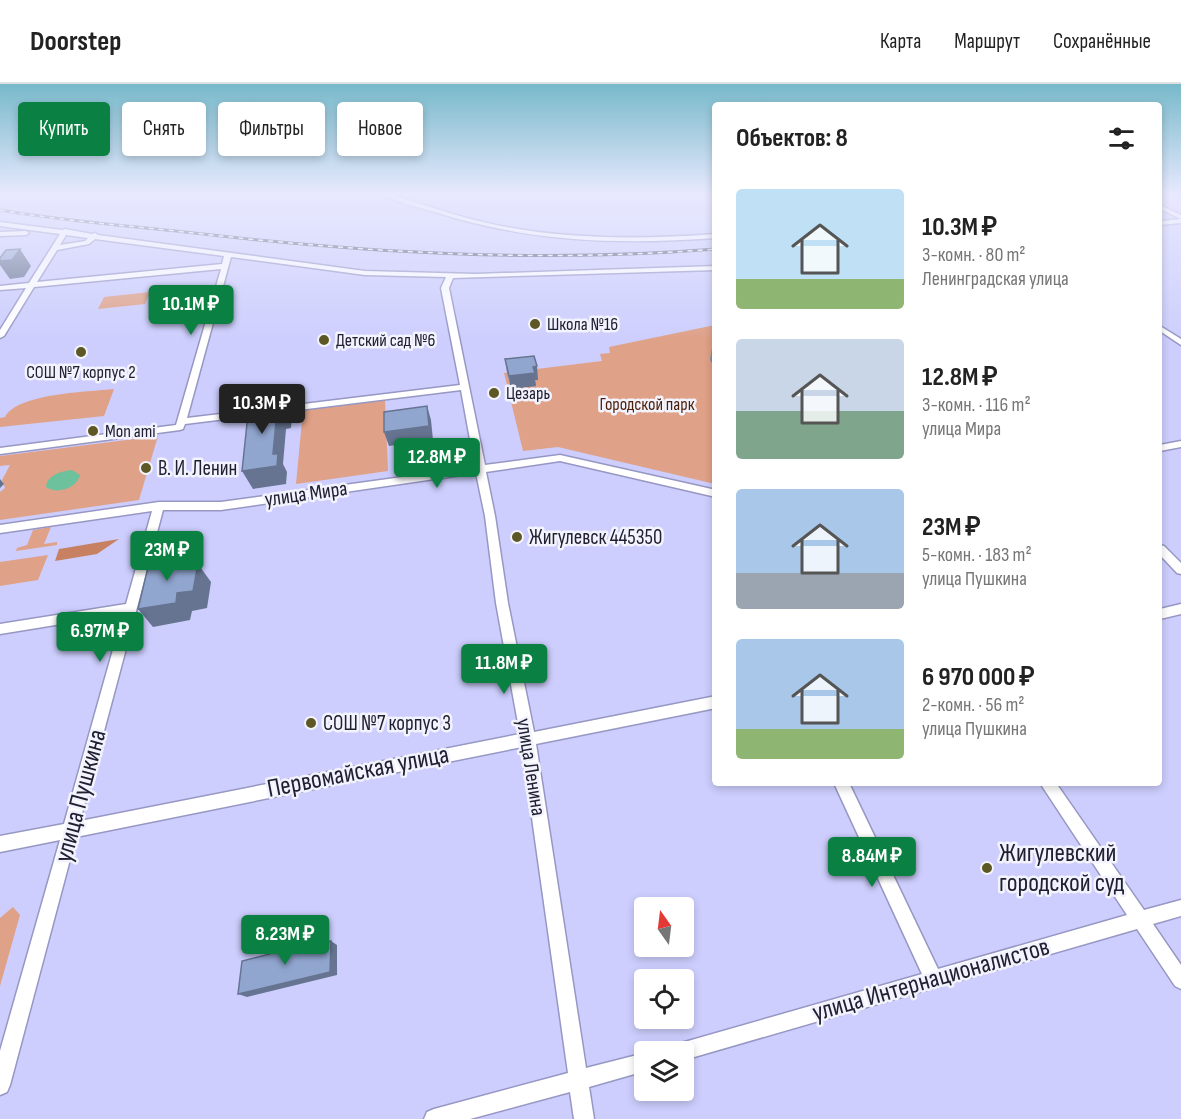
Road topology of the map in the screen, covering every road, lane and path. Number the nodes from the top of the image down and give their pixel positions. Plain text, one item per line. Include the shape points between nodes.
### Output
1 (57, 243) edge
2 (85, 243) edge
3 (150, 243) edge
4 (55, 248) junction
5 (228, 255) junction
6 (225, 266) junction
7 (712, 268) edge
8 (450, 277) junction
9 (32, 285) junction
10 (0, 288) edge
11 (1162, 329) edge
12 (1, 333) edge
13 (1181, 343) edge
14 (462, 387) junction
15 (181, 424) junction
16 (1181, 444) edge
17 (1162, 448) edge
18 (0, 451) edge
19 (481, 469) junction
20 (712, 493) edge
21 (159, 506) junction
22 (0, 529) edge
23 (1162, 551) edge
24 (1181, 570) edge
25 (131, 608) junction
26 (1181, 609) edge
27 (1162, 614) edge
28 (0, 628) edge
29 (712, 703) edge
30 (528, 738) junction
31 (842, 786) edge
32 (1049, 786) edge
33 (72, 829) junction
34 (0, 844) edge
35 (1181, 908) edge
36 (1141, 919) junction
37 (933, 979) junction
38 (1181, 980) edge
39 (694, 1048) edge
40 (634, 1065) edge
41 (578, 1081) junction
42 (0, 1085) edge
43 (434, 1119) edge
44 (584, 1119) edge

1 - 4 street
2 - 4 street
3 - 5 street
4 - 9 street
5 - 6 street
5 - 8 street via 365,273
6 - 9 street
6 - 15 street
7 - 8 street
8 - 14 street, улица Ленина via 445,288
9 - 10 street
9 - 12 street
11 - 13 street
14 - 15 street
14 - 19 street, улица Ленина
15 - 18 street
16 - 17 street
19 - 20 street, улица Мира via 560,458
19 - 21 street, улица Мира via 221,506
19 - 30 street, улица Ленина
21 - 22 street, улица Мира
21 - 25 street, улица Пушкина
23 - 24 street
25 - 28 street
25 - 33 street, улица Пушкина
26 - 27 street
29 - 30 street, Первомайская улица
30 - 33 street, Первомайская улица
30 - 41 street, улица Ленина
31 - 37 street
32 - 36 street
33 - 34 street, Первомайская улица
33 - 42 street, улица Пушкина
35 - 36 street, улица Интернационалистов
36 - 37 street, улица Интернационалистов
36 - 38 street
37 - 39 street, улица Интернационалистов
40 - 41 street
41 - 43 street
41 - 44 street, улица Ленина

